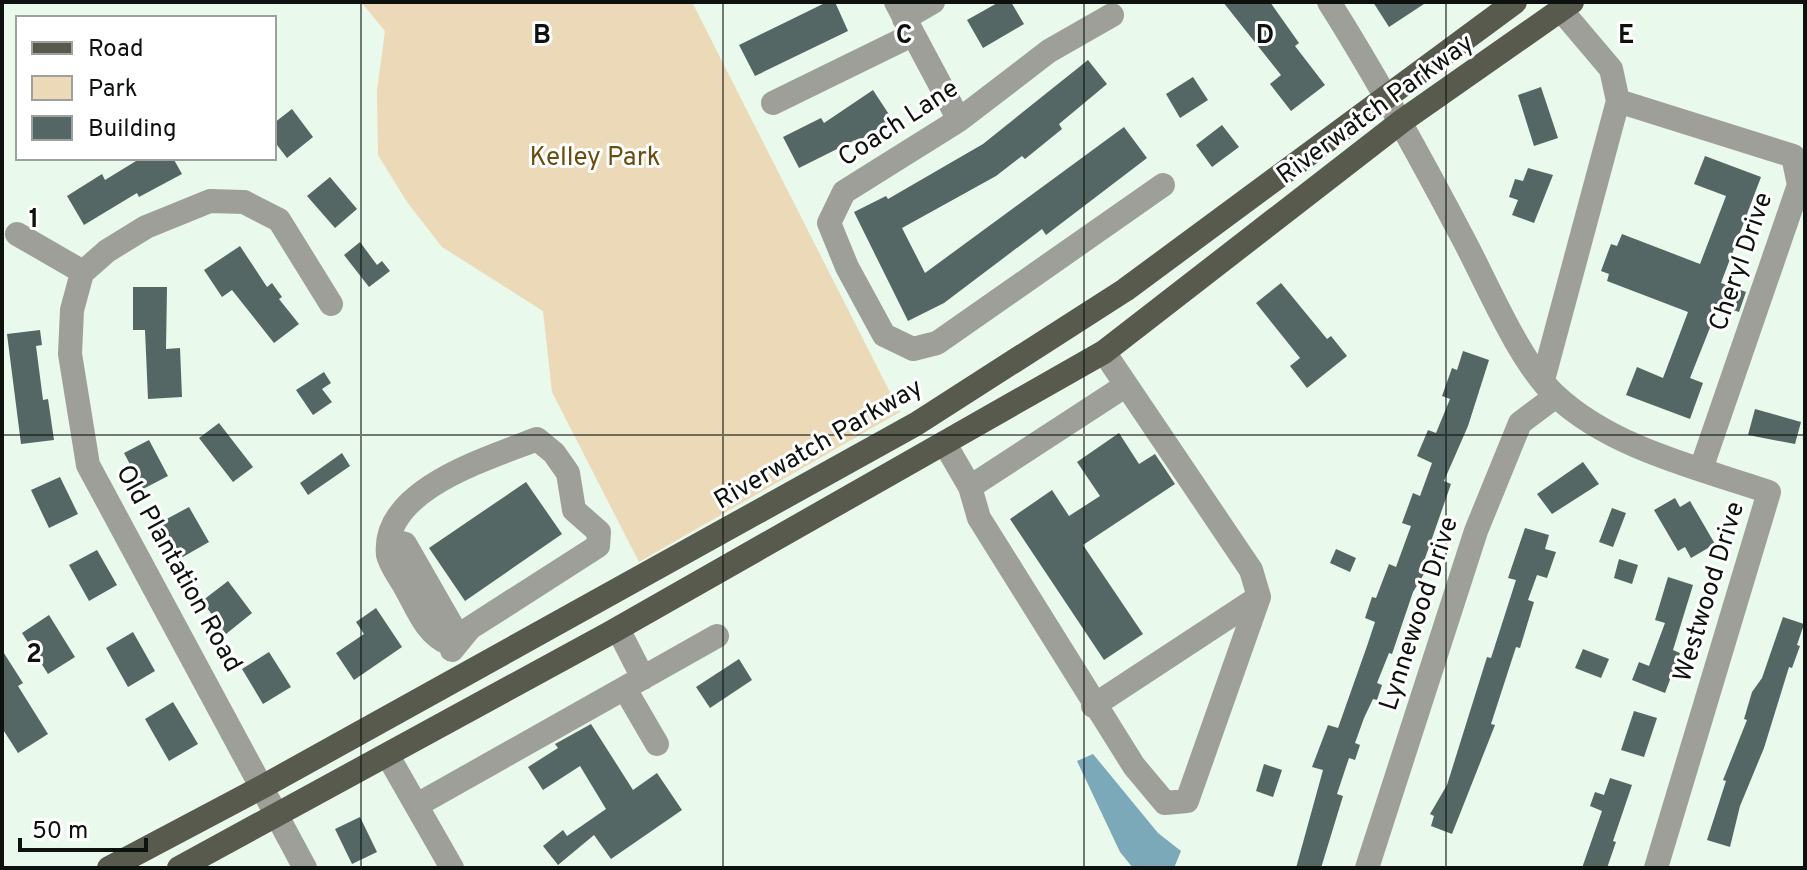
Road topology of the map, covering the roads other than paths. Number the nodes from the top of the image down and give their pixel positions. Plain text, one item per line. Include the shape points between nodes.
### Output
1 (933, 2) edge
2 (1329, 2) edge
3 (1515, 2) edge
4 (1566, 6) edge
5 (1112, 15) dead end
6 (904, 19) edge
7 (1387, 94) junction
8 (1618, 101) junction
9 (773, 103) dead end
10 (959, 120) junction
11 (1402, 121) junction
12 (1163, 185) dead end
13 (17, 234) dead end
14 (83, 272) junction
15 (331, 304) dead end
16 (1104, 352) junction
17 (1125, 386) junction
18 (1550, 388) junction
19 (945, 444) junction
20 (1701, 469) junction
21 (970, 487) junction
22 (1259, 597) junction
23 (618, 629) junction
24 (717, 636) dead end
25 (450, 647) junction
26 (466, 674) junction
27 (634, 684) junction
28 (1093, 706) junction
29 (657, 744) dead end
30 (388, 756) junction
31 (264, 786) junction
32 (417, 805) junction
33 (280, 816) junction
34 (109, 868) edge
35 (179, 868) edge
36 (305, 868) edge
37 (452, 868) edge
38 (1367, 868) edge
39 (1656, 868) edge

1 - 6 street
2 - 7 street, Westwood Drive
3 - 7 main road, Riverwatch Parkway
4 - 8 street via 1611,69
4 - 11 main road, Riverwatch Parkway
5 - 10 street, Coach Lane via 1049,51
6 - 9 street
6 - 10 street
7 - 11 street, Westwood Drive
7 - 26 main road, Riverwatch Parkway via 1125,290 916,424
8 - 18 street
8 - 20 street, Cheryl Drive via 1793,156 1799,185
10 - 12 street, Coach Lane via 844,192 829,223 884,335 913,349 937,343
11 - 16 main road, Riverwatch Parkway
11 - 18 street, Westwood Drive via 1509,326
13 - 14 street
14 - 15 street via 146,227 210,201 244,202 279,220
14 - 31 street, Old Plantation Road via 72,310 70,354 88,465
16 - 17 street
16 - 19 main road, Riverwatch Parkway
17 - 21 street
17 - 22 street via 1251,570
18 - 20 street, Westwood Drive via 1606,429
18 - 38 street, Lynnewood Drive via 1520,423 1481,517
19 - 21 street
19 - 23 main road, Riverwatch Parkway
20 - 39 street, Westwood Drive via 1769,492
21 - 28 street via 979,518
22 - 28 street
22 - 28 street via 1187,801 1165,803
23 - 27 street
23 - 30 main road, Riverwatch Parkway
24 - 27 street
25 - 25 street via 470,628 598,546 599,532 574,510 568,473 537,439 453,473 422,493 392,523 388,557 434,637
25 - 26 street
26 - 31 main road, Riverwatch Parkway
27 - 29 street
27 - 32 street
30 - 32 street
30 - 33 main road, Riverwatch Parkway
31 - 33 street, Old Plantation Road
31 - 34 main road, Riverwatch Parkway
32 - 37 street
33 - 35 main road, Riverwatch Parkway
33 - 36 street, Old Plantation Road

